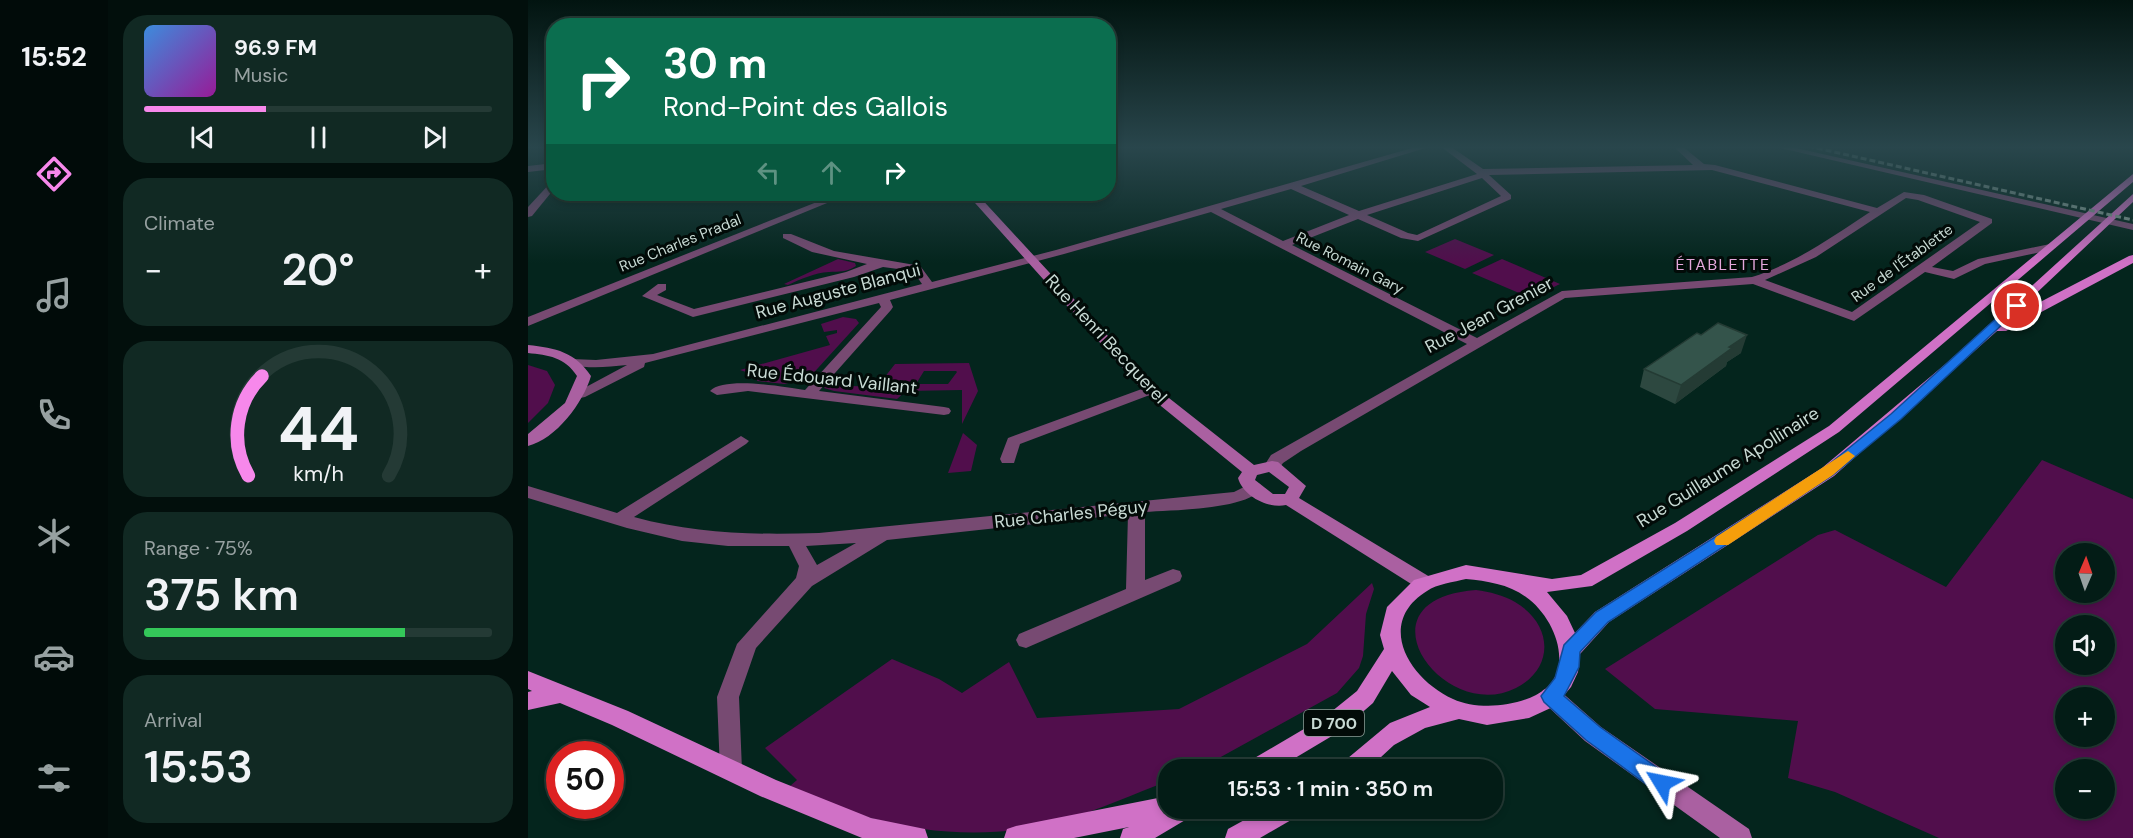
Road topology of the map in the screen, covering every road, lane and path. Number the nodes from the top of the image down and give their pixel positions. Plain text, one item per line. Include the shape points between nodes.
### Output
1 (1291, 185) joint
2 (1446, 185) edge
3 (1494, 185) edge
4 (1775, 185) edge
5 (1948, 185) edge
6 (2124, 185) edge
7 (546, 192) edge
8 (2133, 197) edge
9 (827, 201) edge
10 (978, 201) edge
11 (1211, 208) junction
12 (1877, 211) junction
13 (528, 214) edge
14 (1358, 215) junction
15 (2133, 227) edge
16 (787, 236) dead end
17 (1282, 245) junction
18 (2050, 247) junction
19 (2133, 258) edge
20 (1032, 259) junction
21 (884, 262) junction
22 (1923, 268) junction
23 (1753, 280) junction
24 (929, 286) junction
25 (662, 287) dead end
26 (883, 298) junction
27 (528, 322) edge
28 (1982, 338) junction
29 (1476, 343) junction
30 (528, 349) edge
31 (653, 358) junction
32 (577, 362) junction
33 (1150, 390) junction
34 (717, 391) dead end
35 (810, 393) junction
36 (580, 394) junction
37 (944, 411) dead end
38 (528, 441) edge
39 (741, 441) dead end
40 (1008, 459) dead end
41 (1272, 466) junction
42 (1253, 479) junction
43 (529, 485) edge
44 (1289, 499) junction
45 (1137, 507) junction
46 (621, 518) junction
47 (886, 534) junction
48 (795, 541) junction
49 (1173, 576) dead end
50 (805, 581) junction
51 (1513, 581) junction
52 (1423, 582) junction
53 (1134, 592) junction
54 (1026, 640) dead end
55 (1571, 650) junction
56 (1392, 653) junction
57 (528, 680) edge
58 (562, 693) junction
59 (1551, 696) junction
60 (528, 701) edge
61 (1456, 711) junction
62 (1273, 759) edge
63 (1362, 759) edge
64 (731, 770) junction
65 (1158, 809) edge
66 (1165, 819) edge
67 (1271, 819) edge
68 (916, 838) edge
69 (1016, 838) edge
70 (1132, 838) edge
71 (1237, 838) edge
72 (1740, 838) edge

1 - 11 street, Rue Auguste Blanqui
1 - 14 street
2 - 14 street
3 - 14 street via 1507,197 1418,238
4 - 12 street
5 - 15 street
6 - 18 main road, Rue Guillaume Apollinaire
7 - 13 street
8 - 28 main road
9 - 27 street, Rue Charles Pradal
10 - 20 main road, Rue Henri Becquerel
11 - 17 street, Rue Romain Gary
11 - 20 street, Rue Auguste Blanqui
12 - 22 street, Rue de l'Établette via 1904,195 1988,221
12 - 23 street, Rue de l'Établette via 1832,242
14 - 17 street
16 - 21 street via 825,252
17 - 29 street, Rue Romain Gary
18 - 22 street via 1982,261 1954,275
18 - 51 main road, Rue Guillaume Apollinaire via 1834,429 1682,527 1586,581 1552,586
19 - 28 main road
20 - 24 street, Rue Auguste Blanqui
20 - 33 main road, Rue Henri Becquerel
21 - 24 street via 917,269
21 - 25 street via 850,275 693,313 648,296
22 - 23 street, Rue de l'Établette via 1854,317
23 - 29 street, Rue Jean Grenier via 1562,295
24 - 26 street, Rue Auguste Blanqui
26 - 31 street, Rue Auguste Blanqui
26 - 35 street via 887,307
28 - 55 main road via 1828,472 1602,617
29 - 41 street, Rue Jean Grenier via 1277,459
30 - 32 main road via 556,352
31 - 32 street, Rue Auguste Blanqui
31 - 36 street, Rue Auguste Blanqui
32 - 36 main road via 584,376
33 - 40 street via 1013,441
33 - 42 main road, Rue Henri Becquerel
34 - 35 street, Rue Édouard Vaillant via 748,387
35 - 37 street, Rue Édouard Vaillant
36 - 38 main road via 553,423
39 - 46 street
41 - 42 main road
41 - 44 main road via 1298,486
42 - 44 main road, Rue Henri Becquerel via 1269,500
42 - 45 street, Rue Charles Péguy via 1238,497
43 - 46 street, Rue Charles Péguy
44 - 52 main road
45 - 47 street, Rue Charles Péguy
45 - 53 street
46 - 48 street, Rue Charles Péguy via 660,530 708,537
47 - 48 street, Rue Charles Péguy
47 - 50 street, Rue Charles Péguy
48 - 50 street via 808,566
49 - 53 street
50 - 64 street, Rue Charles Péguy via 747,645 728,697
51 - 52 main road via 1466,572
51 - 55 main road via 1535,593 1553,610 1565,629
52 - 56 main road via 1406,595 1394,612 1389,631
53 - 54 street
55 - 59 main road via 1563,682
56 - 61 main road via 1404,676 1419,690
56 - 62 main road, D 700 via 1365,697 1334,723
57 - 58 main road
58 - 60 main road
58 - 64 main road
59 - 61 main road via 1532,709 1508,715
59 - 72 main road via 1593,734
61 - 63 main road, D 700 via 1425,716 1400,726
64 - 68 main road via 871,830
65 - 69 main road
66 - 70 main road
67 - 71 main road

